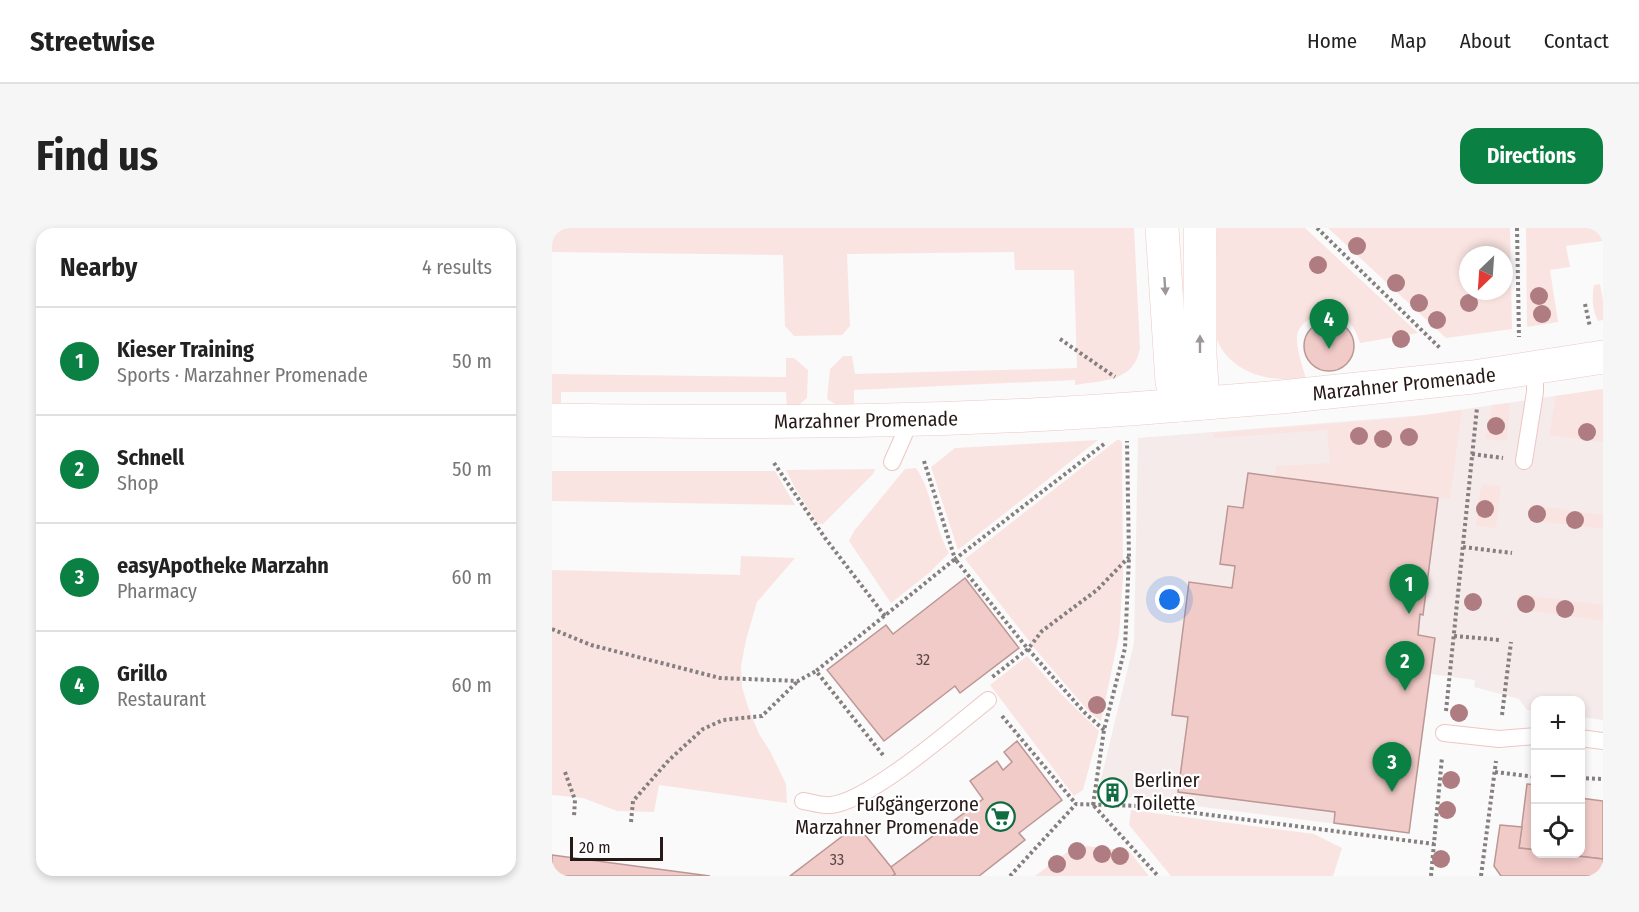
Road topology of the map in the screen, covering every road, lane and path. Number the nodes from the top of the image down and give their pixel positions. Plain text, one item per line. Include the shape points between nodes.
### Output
1 (1162, 228) edge
2 (1200, 228) edge
3 (1317, 228) edge
4 (1517, 228) edge
5 (1585, 304) dead end
6 (1060, 339) dead end
7 (1519, 344) dead end
8 (1597, 345) edge
9 (1446, 354) dead end
10 (1122, 382) dead end
11 (1534, 384) dead end
12 (1477, 400) dead end
13 (1192, 404) junction
14 (552, 420) edge
15 (902, 420) junction
16 (1127, 433) dead end
17 (1110, 440) dead end
18 (924, 461) dead end
19 (1524, 461) dead end
20 (892, 462) dead end
21 (774, 463) dead end
22 (1463, 547) junction
23 (1512, 553) dead end
24 (1129, 557) junction
25 (955, 559) junction
26 (885, 616) junction
27 (552, 629) edge
28 (1454, 636) junction
29 (1500, 640) dead end
30 (1028, 649) junction
31 (816, 671) junction
32 (798, 681) junction
33 (988, 700) junction
34 (1104, 730) junction
35 (1444, 733) junction
36 (1531, 736) edge
37 (1585, 739) edge
38 (1603, 741) edge
39 (565, 772) dead end
40 (896, 772) junction
41 (1495, 772) dead end
42 (1531, 776) edge
43 (1585, 778) edge
44 (1603, 779) edge
45 (803, 801) dead end
46 (1076, 804) junction
47 (1093, 805) junction
48 (574, 816) dead end
49 (631, 822) dead end
50 (1434, 844) junction
51 (1010, 876) edge
52 (1158, 876) edge
53 (1431, 876) edge

1 -> 13 street via 1172,382
13 -> 2 street via 1200,355
3 - 9 path
4 - 7 path
5 - 8 path
6 - 10 path
8 - 13 street, Marzahner Promenade via 1473,377
11 - 19 lane via 1536,392
12 - 22 path
13 - 15 street, Marzahner Promenade
14 - 15 street, Marzahner Promenade
15 - 20 lane via 904,435
16 - 24 path
17 - 25 path
18 - 25 path
21 - 26 path
22 - 23 path
22 - 28 path
24 - 30 path via 1096,590 1042,631
24 - 34 path via 1125,648
25 - 26 path
25 - 30 path
26 - 31 path
27 - 32 path via 591,645 720,678
28 - 29 path
28 - 35 path
30 - 33 path via 979,687
30 - 34 path
31 - 32 path
31 - 40 path
32 - 49 path via 762,716 723,720 703,729 633,801
33 - 40 lane
33 - 46 path
34 - 47 path
35 - 36 lane via 1499,739
35 - 50 path
37 - 38 lane
39 - 48 path via 575,800
40 - 45 lane via 855,797 831,805
41 - 42 path
43 - 44 path
46 - 47 path
46 - 51 path
47 - 50 path via 1141,807
47 - 52 path
50 - 53 path

